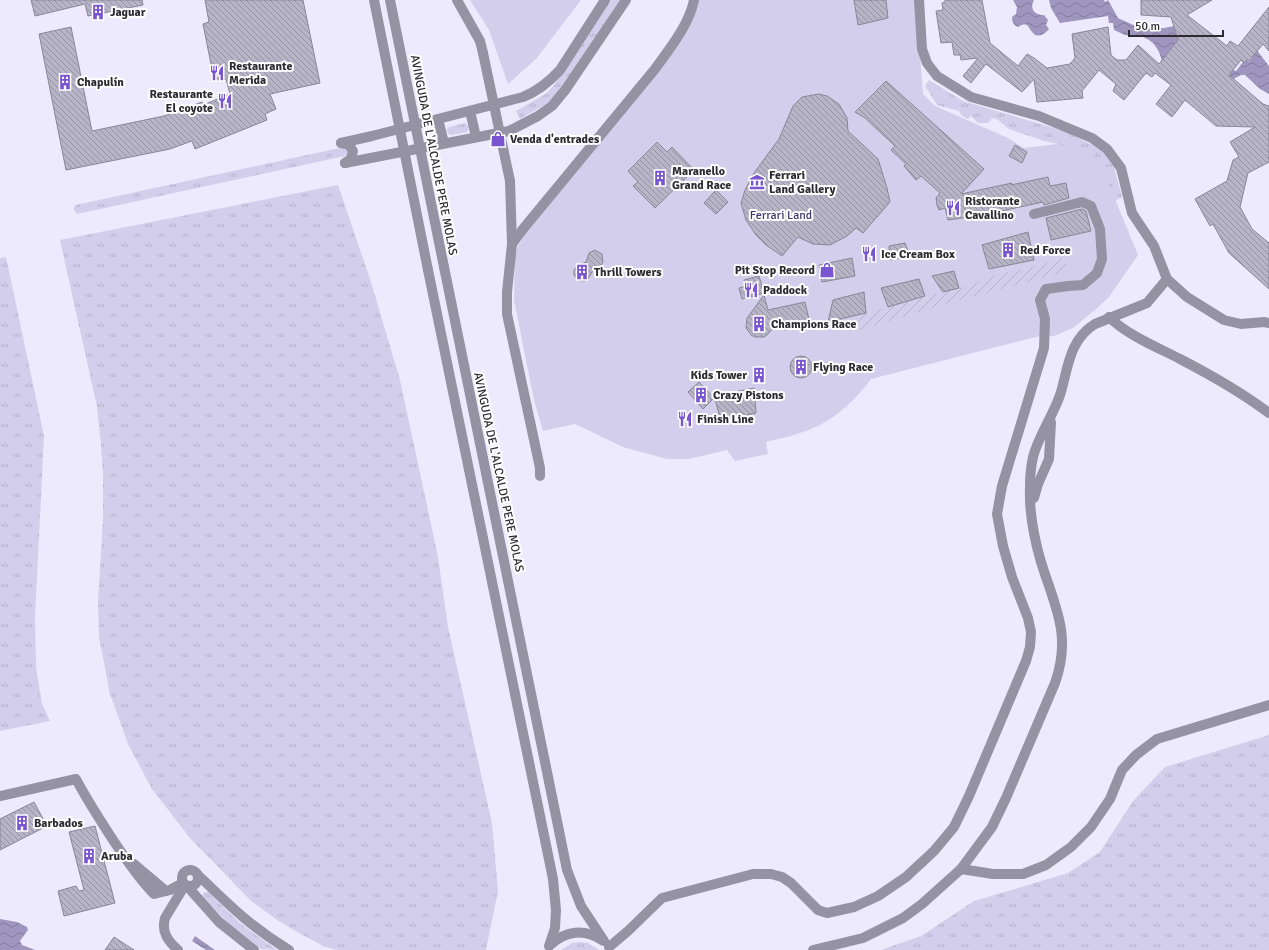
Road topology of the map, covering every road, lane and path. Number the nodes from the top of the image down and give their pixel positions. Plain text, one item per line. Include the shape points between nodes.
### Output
1 (374, 0) edge
2 (390, 0) edge
3 (457, 0) edge
4 (604, 0) edge
5 (626, 0) edge
6 (694, 0) edge
7 (919, 0) edge
8 (470, 111) junction
9 (438, 119) junction
10 (476, 137) junction
11 (444, 144) junction
12 (1034, 214) dead end
13 (512, 244) junction
14 (1167, 279) junction
15 (1109, 317) junction
16 (1269, 323) edge
17 (1269, 413) edge
18 (1052, 415) junction
19 (540, 476) dead end
20 (1032, 512) junction
21 (1269, 705) edge
22 (0, 796) edge
23 (123, 856) junction
24 (961, 869) junction
25 (185, 885) junction
26 (166, 891) junction
27 (608, 946) edge
28 (548, 948) edge
29 (178, 950) edge
30 (254, 950) edge
31 (289, 950) edge
32 (813, 950) edge

1 - 28 street, bridge via 553,879 555,928
2 - 27 street, AVINGUDA DE L'ALCALDE PERE MOLAS, bridge via 567,870 581,906
3 - 13 street, bridge via 480,41 483,53 510,181
4 - 8 street via 553,78 523,97
5 - 10 street via 552,106 509,131
6 - 13 street via 684,26 655,69
7 - 14 street via 922,49 927,63 937,76 971,97 1039,116 1092,138 1107,149 1121,168 1132,213 1154,246
8 - 9 street
8 - 10 street
9 - 11 street
9 - 11 street via 341,143 349,144 353,151 352,159 345,163
10 - 11 street
12 - 27 street via 1082,202 1091,206 1100,229 1102,259 1097,273 1084,285 1046,289 1040,300 1045,319 1044,348 1002,486 997,514 1012,577 1028,618 1030,647 954,827 906,878 878,896 854,907 827,913 818,910 782,877 753,874 662,898 628,931
13 - 19 street via 507,314
14 - 15 street via 1147,303
14 - 16 street via 1186,298 1224,320 1241,324
15 - 17 street via 1142,340 1237,390
15 - 18 street via 1088,328 1076,343
18 - 20 street via 1049,459 1034,493
18 - 20 street via 1033,457 1030,488
20 - 24 street via 1037,544 1059,615 1062,634 1060,669 992,827
21 - 24 street via 1157,739 1136,754 1122,770 1110,799 1091,828 1046,865 1023,874 993,874
22 - 23 street via 76,779
23 - 26 street
23 - 26 street via 154,894
24 - 32 street via 922,904 902,918 863,938
25 - 26 street
25 - 29 street via 164,923 167,938
25 - 30 street via 219,922
25 - 31 street via 196,884 198,875 252,926
27 - 28 street via 596,936 576,932 557,939

